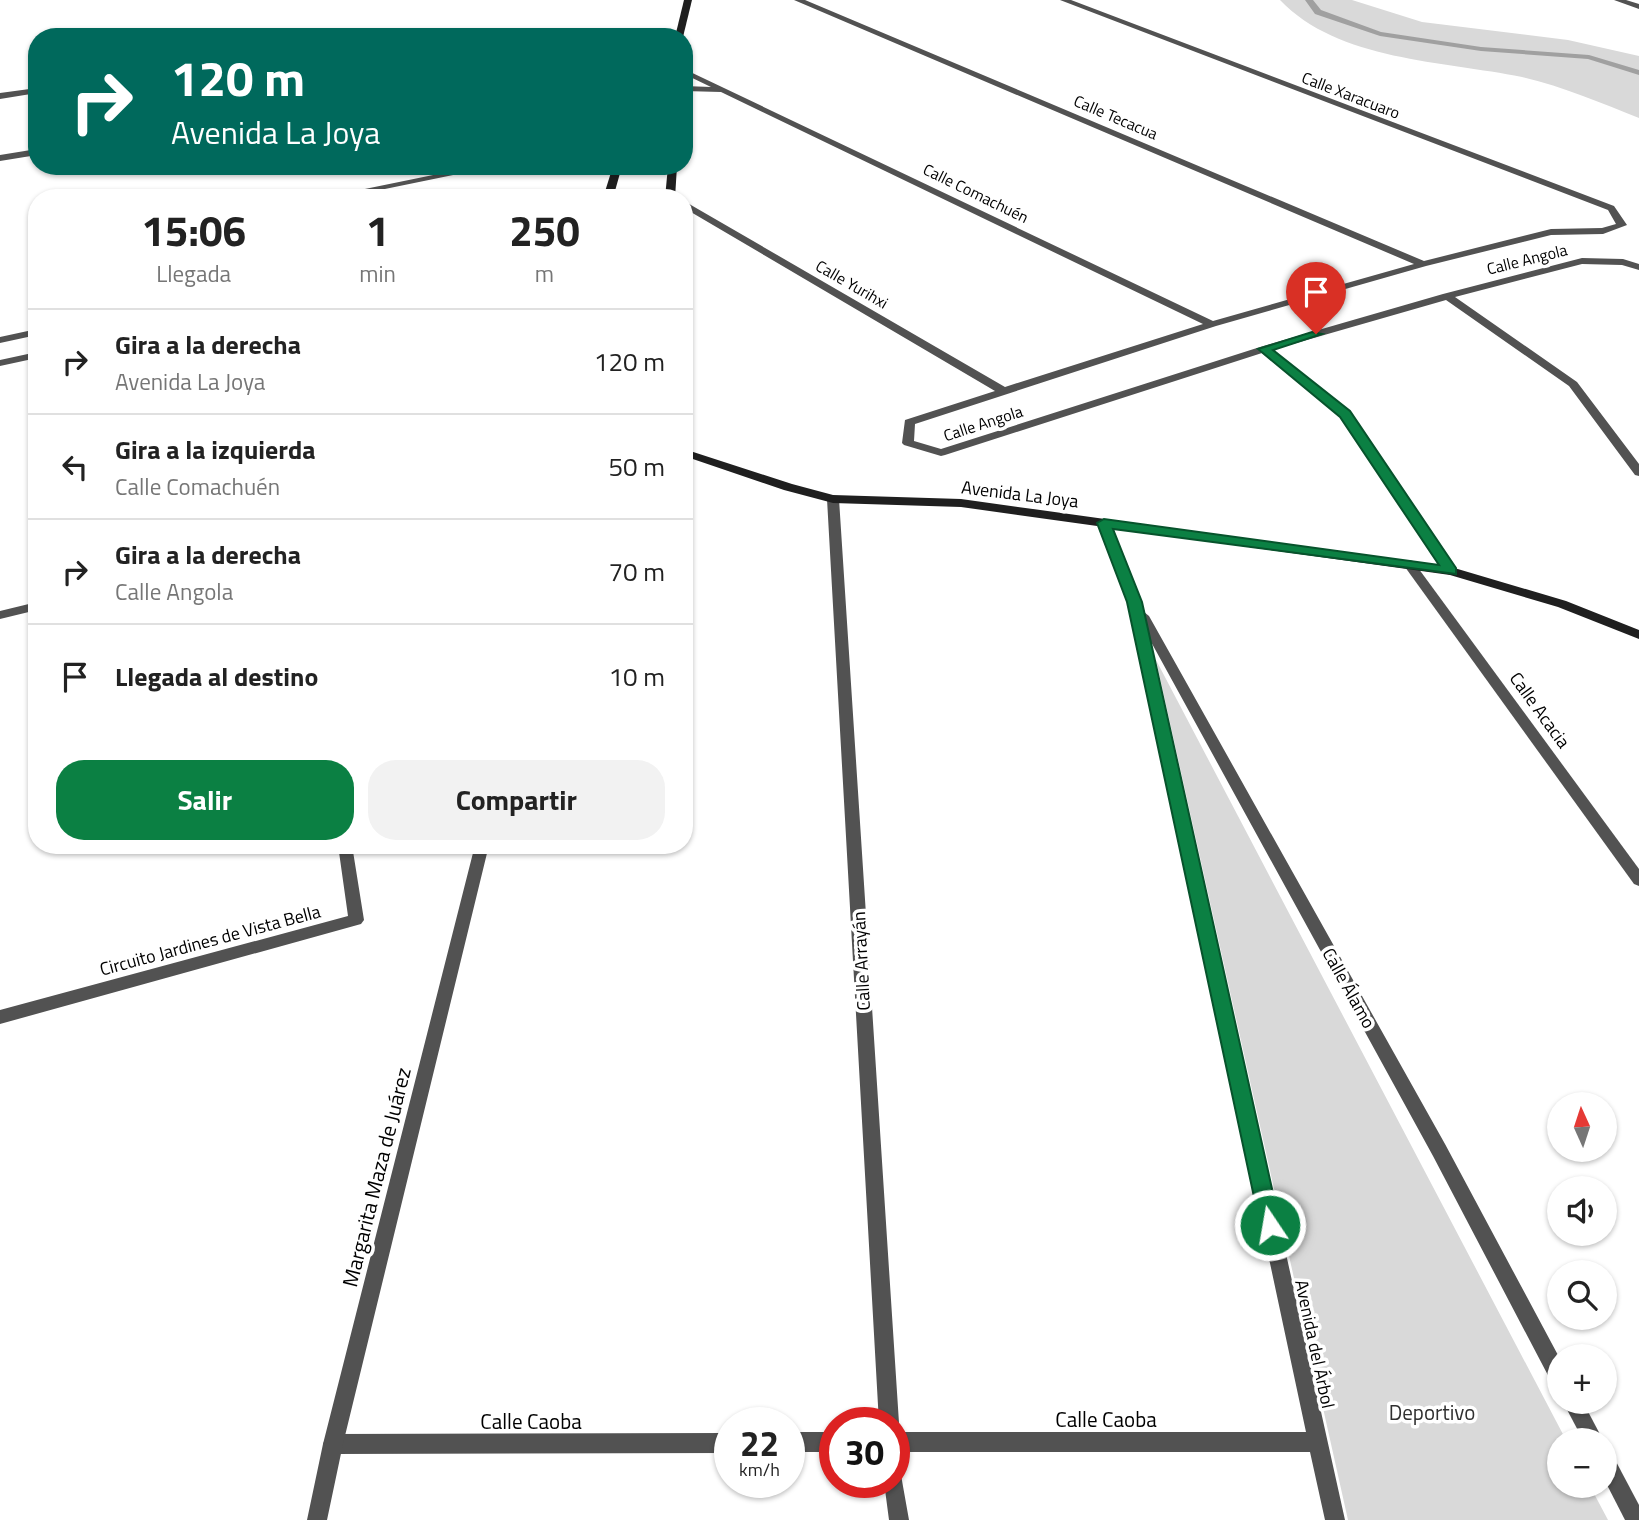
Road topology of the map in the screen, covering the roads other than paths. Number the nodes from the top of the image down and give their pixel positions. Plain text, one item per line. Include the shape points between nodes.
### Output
1 (688, 0) edge
2 (798, 0) edge
3 (1064, 0) edge
4 (1618, 0) edge
5 (1639, 7) edge
6 (682, 28) edge
7 (693, 75) edge
8 (693, 89) edge
9 (28, 91) edge
10 (727, 91) junction
11 (0, 96) edge
12 (28, 153) edge
13 (0, 158) edge
14 (446, 175) edge
15 (372, 189) edge
16 (693, 209) edge
17 (1622, 225) joint
18 (1423, 264) junction
19 (1639, 267) edge
20 (1447, 296) junction
21 (1212, 324) junction
22 (28, 334) edge
23 (0, 340) edge
24 (1264, 349) junction
25 (28, 357) edge
26 (0, 363) edge
27 (1004, 391) junction
28 (693, 455) edge
29 (1639, 472) edge
30 (833, 499) junction
31 (1104, 523) junction
32 (1409, 564) junction
33 (1451, 571) junction
34 (1135, 602) junction
35 (28, 608) edge
36 (0, 615) edge
37 (1639, 635) edge
38 (346, 854) edge
39 (480, 854) edge
40 (1639, 880) edge
41 (0, 1017) edge
42 (1547, 1353) edge
43 (887, 1407) edge
44 (910, 1442) edge
45 (1317, 1442) junction
46 (714, 1443) edge
47 (332, 1444) junction
48 (1617, 1484) edge
49 (896, 1498) edge
50 (317, 1520) edge
51 (899, 1520) edge
52 (1335, 1520) edge
53 (1636, 1520) edge

1 - 6 main road
2 - 18 street, Calle Tecacua
3 - 17 street, Calle Xaracuaro via 1611,208
4 - 5 street
7 - 10 street, Calle Comachuén
8 - 10 street, Calle Comachuén
9 - 11 street
10 - 21 street, Calle Comachuén
12 - 13 street
14 - 15 street
16 - 27 street, Calle Yurihxi
17 - 18 street, Calle Angola via 1603,231 1551,232
18 - 21 street, Calle Angola
19 - 20 street, Calle Angola via 1582,261
20 - 24 street, Calle Angola
20 - 29 street via 1573,384
21 - 27 street, Calle Angola
22 - 23 street
24 - 27 street, Calle Angola via 941,453 908,443 909,422
24 - 33 street via 1345,414
25 - 26 street
28 - 30 main road, Avenida La Joya
30 - 31 main road, Avenida La Joya via 961,503
30 - 43 street, Calle Arrayán
31 - 32 main road, Avenida La Joya
31 - 34 street, Avenida del Árbol
32 - 33 main road, Avenida La Joya
32 - 40 street, Calle Acacia
33 - 37 main road, Avenida La Joya via 1562,604
34 - 42 street, Calle Álamo
34 - 45 street, Avenida del Árbol
35 - 36 street
38 - 41 street, Circuito Jardines de Vista Bella via 356,920
39 - 47 street, Margarita Maza de Juárez
44 - 45 street, Calle Caoba
45 - 52 street, Avenida del Árbol
46 - 47 street, Calle Caoba
47 - 50 street, Margarita Maza de Juárez
48 - 53 street
49 - 51 street

